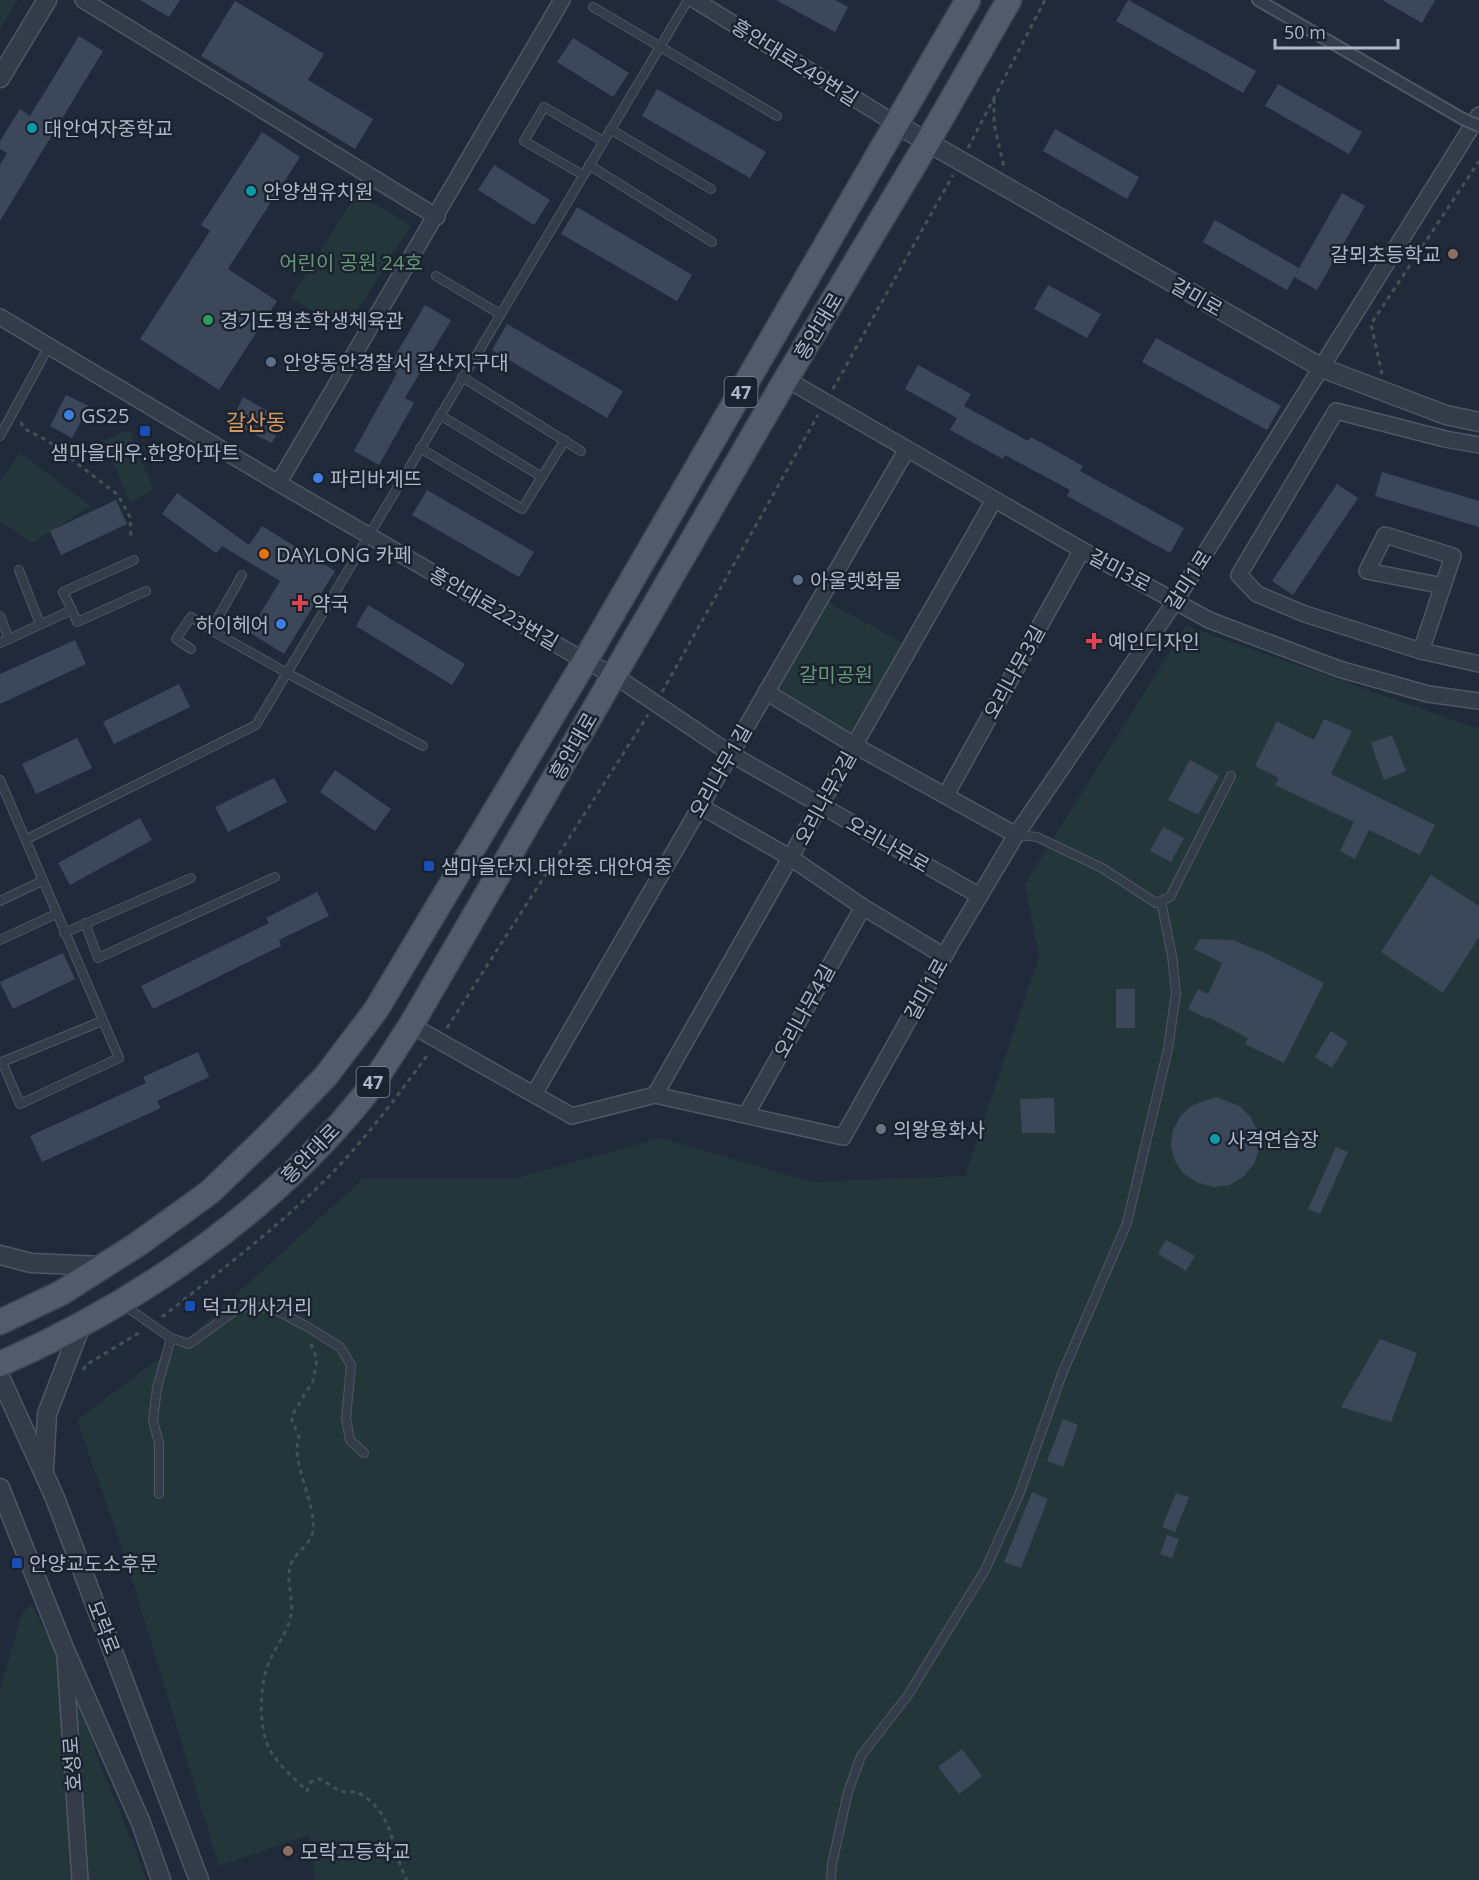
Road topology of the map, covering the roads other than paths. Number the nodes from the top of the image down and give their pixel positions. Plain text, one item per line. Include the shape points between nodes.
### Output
1 (47, 0) edge
2 (83, 0) edge
3 (562, 0) edge
4 (688, 0) edge
5 (695, 0) edge
6 (968, 0) edge
7 (1009, 0) edge
8 (1258, 0) edge
9 (592, 7) dead end
10 (951, 28) junction
11 (983, 46) junction
12 (659, 47) junction
13 (0, 78) edge
14 (1479, 115) edge
15 (777, 116) dead end
16 (896, 124) junction
17 (1479, 126) edge
18 (610, 129) junction
19 (603, 141) junction
20 (927, 143) junction
21 (589, 165) junction
22 (583, 175) junction
23 (711, 189) dead end
24 (437, 217) junction
25 (712, 242) dead end
26 (436, 276) dead end
27 (500, 314) junction
28 (0, 316) edge
29 (49, 345) junction
30 (1322, 368) junction
31 (462, 377) junction
32 (786, 379) junction
33 (440, 415) junction
34 (1479, 422) edge
35 (0, 436) edge
36 (565, 441) junction
37 (1479, 445) edge
38 (420, 448) junction
39 (907, 449) junction
40 (582, 451) dead end
41 (542, 477) junction
42 (280, 484) junction
43 (994, 500) junction
44 (369, 535) junction
45 (1082, 550) junction
46 (134, 560) dead end
47 (19, 570) dead end
48 (242, 575) dead end
49 (1443, 586) junction
50 (146, 591) dead end
51 (1176, 600) junction
52 (616, 609) junction
53 (72, 610) junction
54 (0, 616) edge
55 (40, 624) junction
56 (644, 625) junction
57 (211, 630) junction
58 (9, 639) junction
59 (0, 643) edge
60 (191, 649) dead end
61 (1421, 651) junction
62 (585, 661) junction
63 (1479, 664) edge
64 (287, 673) junction
65 (615, 676) junction
66 (766, 692) junction
67 (1479, 701) edge
68 (854, 745) junction
69 (423, 746) dead end
70 (731, 754) junction
71 (1231, 776) dead end
72 (0, 780) edge
73 (946, 795) junction
74 (820, 805) junction
75 (700, 806) junction
76 (1016, 835) junction
77 (27, 839) junction
78 (791, 858) junction
79 (275, 877) dead end
80 (191, 878) dead end
81 (42, 881) junction
82 (980, 896) junction
83 (0, 901) edge
84 (1161, 901) junction
85 (863, 908) junction
86 (56, 914) junction
87 (85, 923) junction
88 (64, 933) junction
89 (0, 940) edge
90 (944, 956) junction
91 (102, 1021) junction
92 (411, 1025) junction
93 (534, 1094) junction
94 (655, 1095) junction
95 (746, 1115) junction
96 (0, 1255) edge
97 (103, 1266) junction
98 (119, 1302) junction
99 (0, 1322) edge
100 (81, 1325) junction
101 (171, 1338) junction
102 (0, 1364) edge
103 (0, 1377) edge
104 (364, 1453) dead end
105 (44, 1475) junction
106 (0, 1488) edge
107 (159, 1494) dead end
108 (64, 1648) junction
109 (80, 1880) edge
110 (160, 1880) edge
111 (199, 1880) edge
112 (831, 1880) edge

1 - 13 street
2 - 24 street
3 - 24 street
4 - 12 lane
5 - 16 street, 흥안대로249번길
6 - 10 main road, 흥안대로 / 47
7 - 11 main road, 흥안대로 / 47
8 - 17 street, bridge
9 - 12 lane
10 - 11 main road
10 - 16 main road, 흥안대로 / 47
11 - 20 main road, 흥안대로 / 47
12 - 15 lane
12 - 18 lane
14 - 30 street, 갈미1로
16 - 20 street, 갈미로
16 - 52 main road, 흥안대로 / 47
18 - 19 lane
18 - 23 lane
19 - 21 lane
19 - 22 lane via 544,107 524,141
20 - 30 street, 갈미로
20 - 32 main road, 흥안대로 / 47
21 - 22 lane
21 - 25 lane
22 - 27 lane
24 - 42 street
26 - 27 lane
27 - 31 lane
28 - 29 street, 흥안대로223번길
29 - 35 lane
29 - 42 street, 흥안대로223번길
30 - 34 street, 갈미로 via 1446,415
30 - 51 street, 갈미1로
31 - 33 lane
31 - 36 lane
32 - 39 street, 갈미3로
32 - 56 main road, 흥안대로 / 47
33 - 38 lane
33 - 41 lane
36 - 40 lane
36 - 41 lane
37 - 61 street via 1336,411 1239,575 1257,594 1305,614
38 - 41 lane via 522,509
38 - 44 lane
39 - 43 street, 갈미3로
39 - 66 street, 오리나무1길
42 - 44 street, 흥안대로223번길
43 - 45 street, 갈미3로
43 - 68 street, 오리나무2길
44 - 62 street, 흥안대로223번길
44 - 64 lane
45 - 51 street, 갈미3로
45 - 73 street, 오리나무3길
46 - 53 lane via 63,592
47 - 55 lane
48 - 57 lane
49 - 49 street via 1453,556 1385,535 1368,571
49 - 61 street
50 - 53 lane via 77,622
51 - 67 street, 갈미3로 via 1209,620 1339,669 1428,694
51 - 76 street, 갈미1로
52 - 56 main road
52 - 62 main road, 흥안대로 / 47
53 - 55 lane
54 - 58 lane
55 - 58 lane
56 - 65 main road, 흥안대로 / 47
57 - 60 lane via 191,617 176,639
57 - 64 lane
58 - 59 lane
61 - 63 street
62 - 65 street, 흥안대로223번길
62 - 97 main road, 흥안대로 / 47 via 376,1010 326,1076 210,1192
64 - 69 lane
64 - 77 lane via 256,725
65 - 70 street, 오리나무로
65 - 92 main road, 흥안대로 / 47
66 - 68 street
66 - 70 street, 오리나무1길
68 - 73 street
68 - 74 street, 오리나무2길
70 - 74 street, 오리나무로
70 - 75 street, 오리나무1길
71 - 84 lane via 1170,897
72 - 77 lane
73 - 76 street
74 - 78 street, 오리나무2길
74 - 82 street, 오리나무로
75 - 78 street
75 - 93 street, 오리나무1길
76 - 82 street, 갈미1로
76 - 84 lane via 1037,837 1102,868 1156,903
77 - 81 lane
78 - 85 street
78 - 94 street, 오리나무2길
79 - 87 lane via 98,958
80 - 87 lane
81 - 83 lane
81 - 86 lane
82 - 90 street, 갈미1로
84 - 112 lane via 1176,993 1168,1049 1127,1223 1062,1374 1019,1495 985,1570 908,1695 861,1756 848,1792
85 - 90 street
85 - 95 street, 오리나무4길
86 - 88 lane
86 - 89 lane
87 - 88 lane
88 - 91 lane
90 - 95 street, 갈미1로 via 843,1137
91 - 91 lane via 2,1062 20,1104 119,1058
92 - 93 street
92 - 98 main road, 흥안대로 / 47 via 363,1096 300,1166 237,1222
93 - 94 street via 572,1116
94 - 95 street
96 - 97 street via 31,1263
97 - 99 main road, 흥안대로 / 47 via 61,1293
98 - 100 main road, 흥안대로 / 47
98 - 101 lane
100 - 102 main road, 흥안대로 / 47
100 - 105 street via 47,1414
101 - 104 lane via 189,1344 240,1307 272,1308 306,1326 340,1347 351,1365 346,1419 350,1440
101 - 107 lane via 157,1388 153,1421 159,1443
103 - 105 street, 모락로
105 - 111 street, 모락로
106 - 108 street
108 - 109 street, 호성로
108 - 110 street via 141,1823

